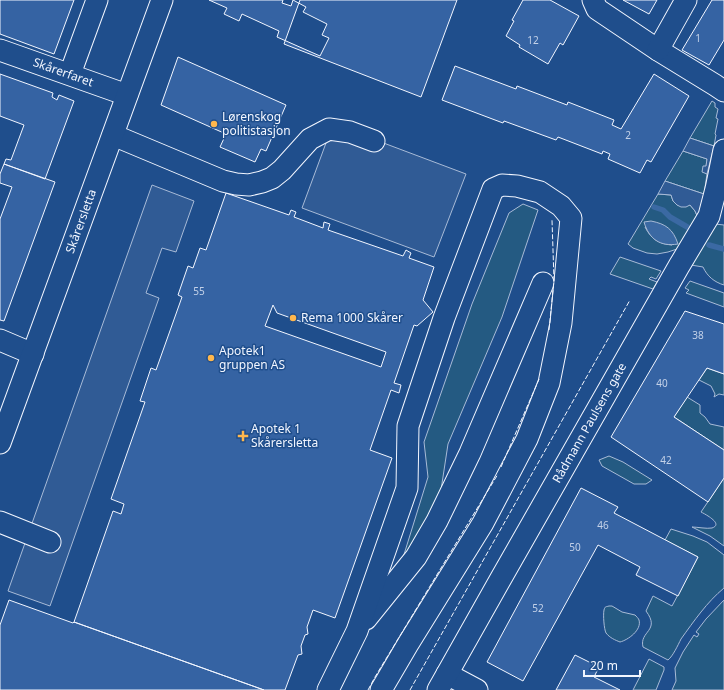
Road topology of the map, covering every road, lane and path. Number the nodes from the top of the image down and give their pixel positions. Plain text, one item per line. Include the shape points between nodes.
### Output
1 (97, 0) edge
2 (162, 0) edge
3 (593, 0) edge
4 (686, 0) edge
5 (0, 50) edge
6 (658, 50) junction
7 (70, 74) junction
8 (724, 91) edge
9 (127, 95) junction
10 (113, 135) junction
11 (374, 141) dead end
12 (724, 150) edge
13 (543, 283) dead end
14 (0, 340) edge
15 (33, 354) junction
16 (0, 442) edge
17 (0, 522) edge
18 (50, 542) dead end
19 (357, 631) junction
20 (442, 682) edge
21 (328, 690) edge
22 (381, 690) edge
23 (477, 690) edge

1 - 7 street
2 - 9 street, Skårersletta
3 - 6 street via 597,8
4 - 6 street
5 - 7 street, Skårerfaret
6 - 8 street
7 - 9 street, Skårerfaret
9 - 10 street, Skårersletta
10 - 11 street via 223,181 249,185 272,178 310,139 329,129 350,132
10 - 15 street, Skårersletta
12 - 20 street, Rådmann Paulsens gate via 709,216
13 - 19 street via 470,453 437,521 416,557
14 - 15 street
15 - 16 street, Skårersletta
17 - 18 street
19 - 21 street
19 - 22 street via 407,488 408,426 444,318 493,189 502,185 540,192 561,206 571,218 561,323 549,383 527,439 483,523
20 - 23 street

